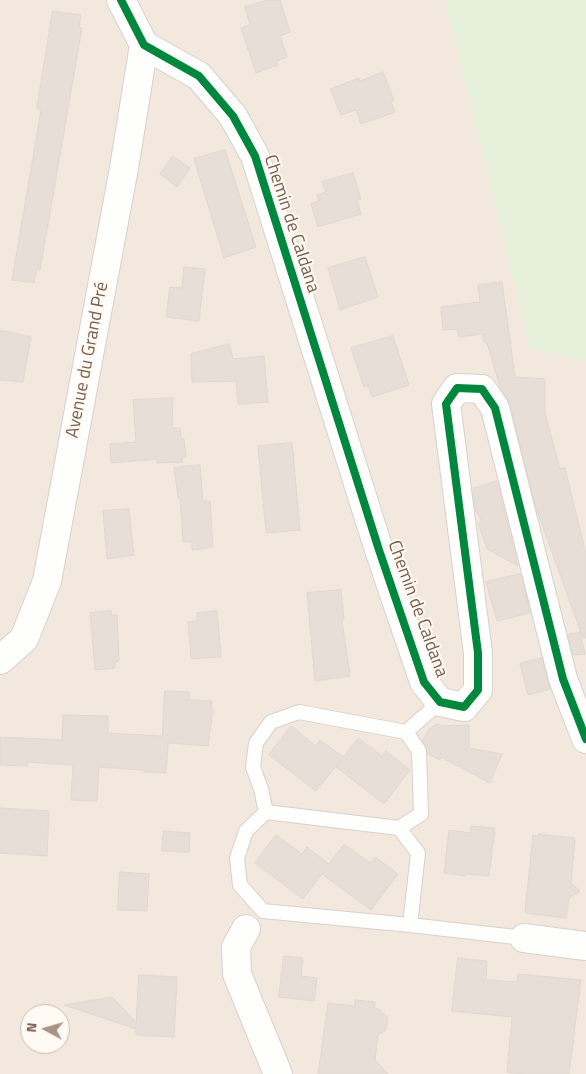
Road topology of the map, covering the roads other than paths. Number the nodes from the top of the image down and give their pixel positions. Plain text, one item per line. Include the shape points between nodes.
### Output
1 (121, 0) edge
2 (144, 45) junction
3 (0, 660) edge
4 (440, 702) junction
5 (406, 732) junction
6 (586, 739) edge
7 (266, 812) junction
8 (399, 828) junction
9 (255, 920) junction
10 (410, 925) junction
11 (524, 938) joint
12 (586, 946) edge
13 (278, 1074) edge

1 - 2 street
2 - 3 street, Avenue du Grand Pré via 47,581 24,639
2 - 4 street, Chemin de Caldana via 199,76 233,116 255,156 424,682
4 - 5 lane
4 - 6 street, Chemin de Caldana via 464,707 478,690 478,653 446,404 457,388 482,389 495,408 563,679
5 - 7 lane via 299,712 271,722 256,743 253,767
5 - 8 lane via 419,751 421,814
7 - 8 lane
7 - 9 lane via 246,831 237,858 240,885
8 - 10 lane via 418,853
9 - 10 lane
9 - 13 street via 236,947 237,974
10 - 11 lane
11 - 12 street

